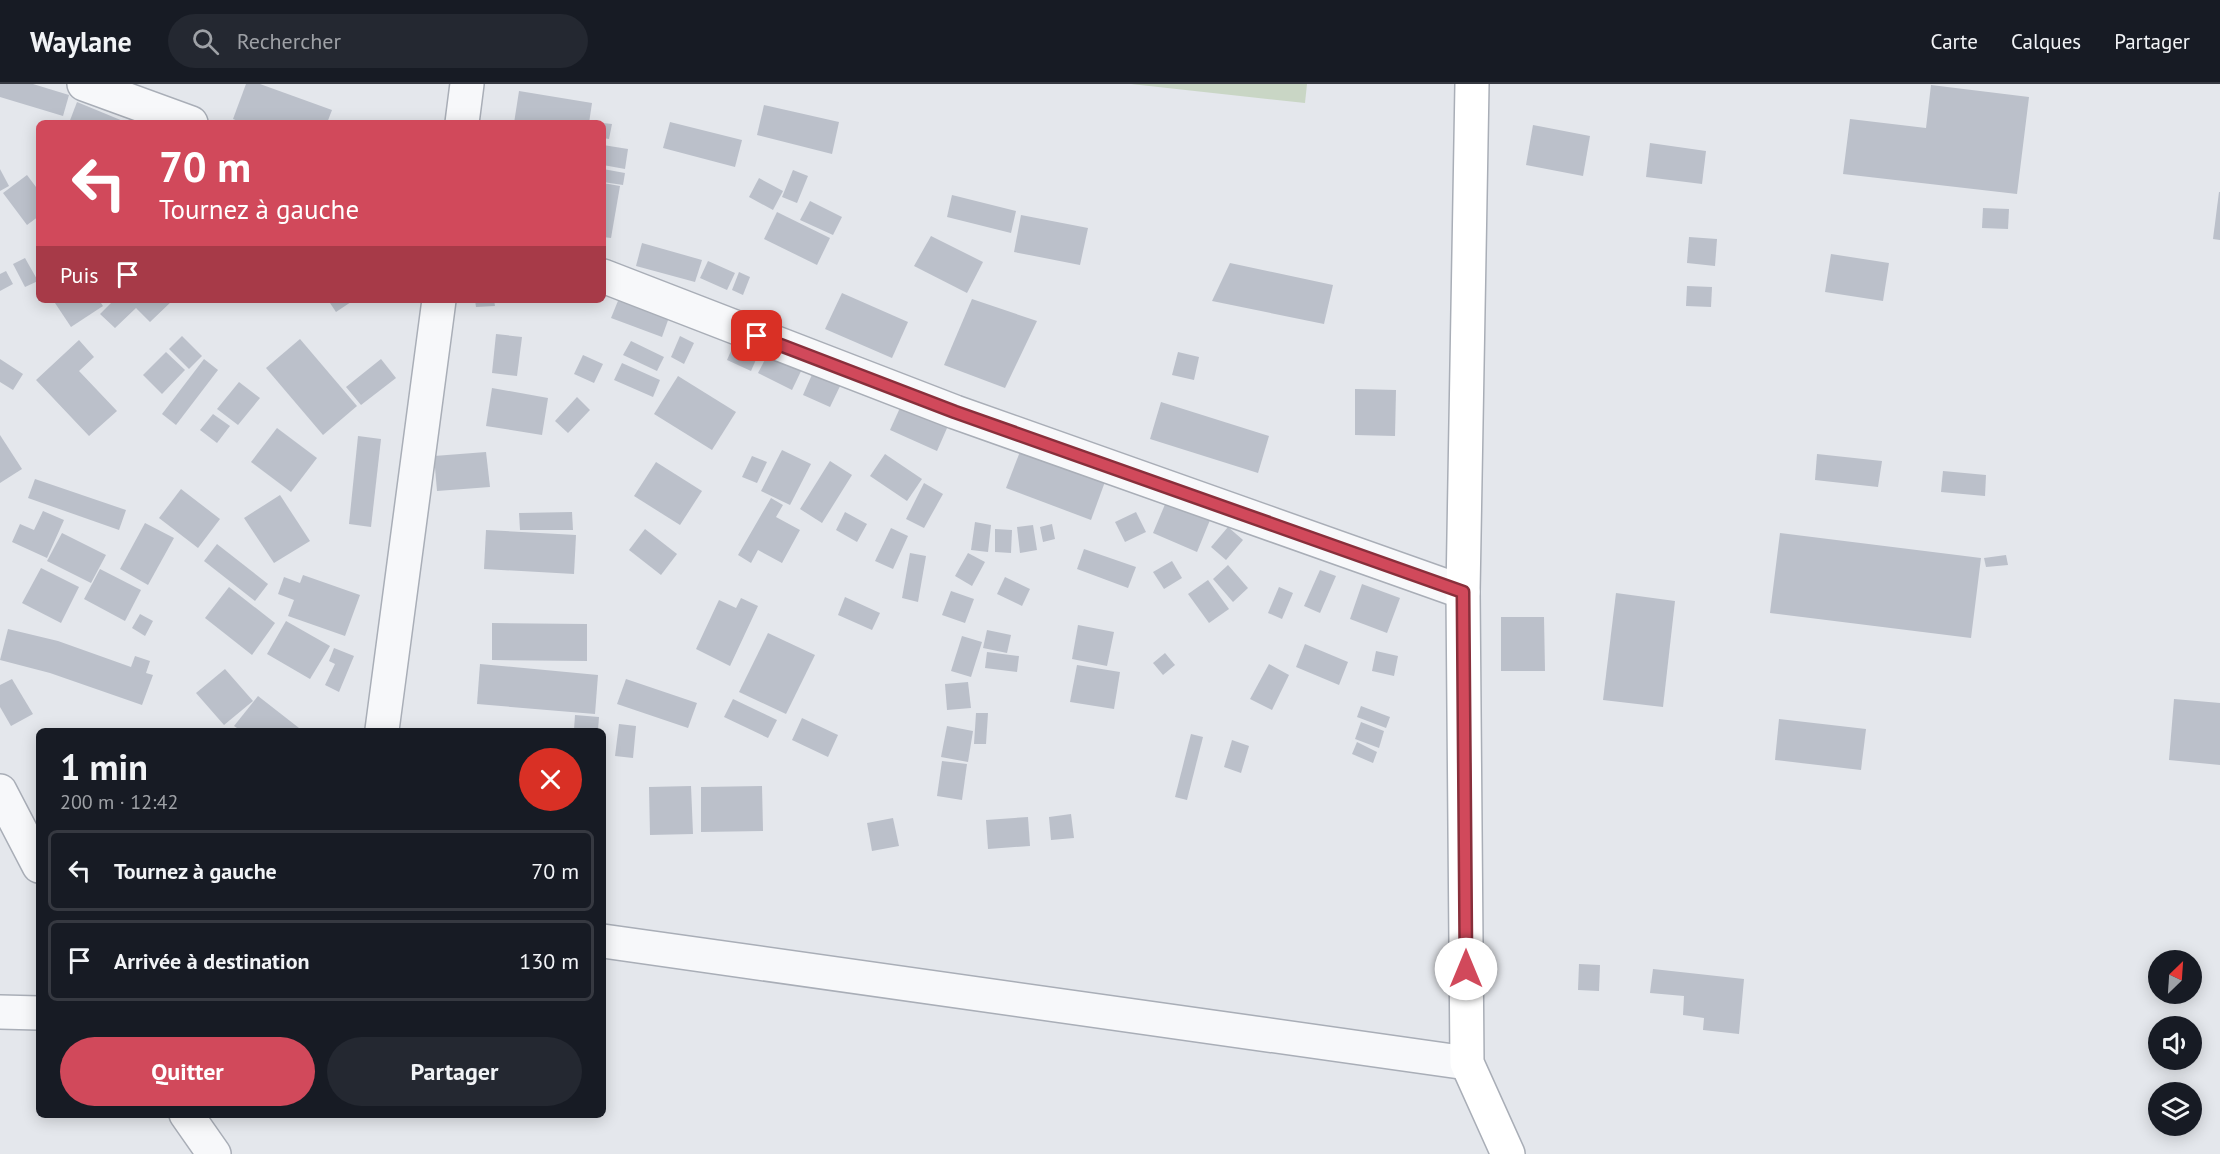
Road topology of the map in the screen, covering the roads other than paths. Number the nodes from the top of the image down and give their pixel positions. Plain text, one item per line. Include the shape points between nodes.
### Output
1 (84, 84) edge
2 (467, 84) edge
3 (1472, 84) edge
4 (183, 120) edge
5 (462, 120) edge
6 (606, 277) edge
7 (439, 303) edge
8 (1463, 592) junction
9 (382, 728) edge
10 (0, 791) edge
11 (36, 860) edge
12 (606, 941) edge
13 (0, 1012) edge
14 (36, 1013) edge
15 (1467, 1063) junction
16 (189, 1118) edge
17 (214, 1154) edge
18 (1508, 1154) edge

1 - 4 street
2 - 5 street
3 - 8 street
6 - 8 street via 955,412
7 - 9 street
8 - 15 street
10 - 11 street
12 - 15 street
13 - 14 street
15 - 18 street
16 - 17 street

